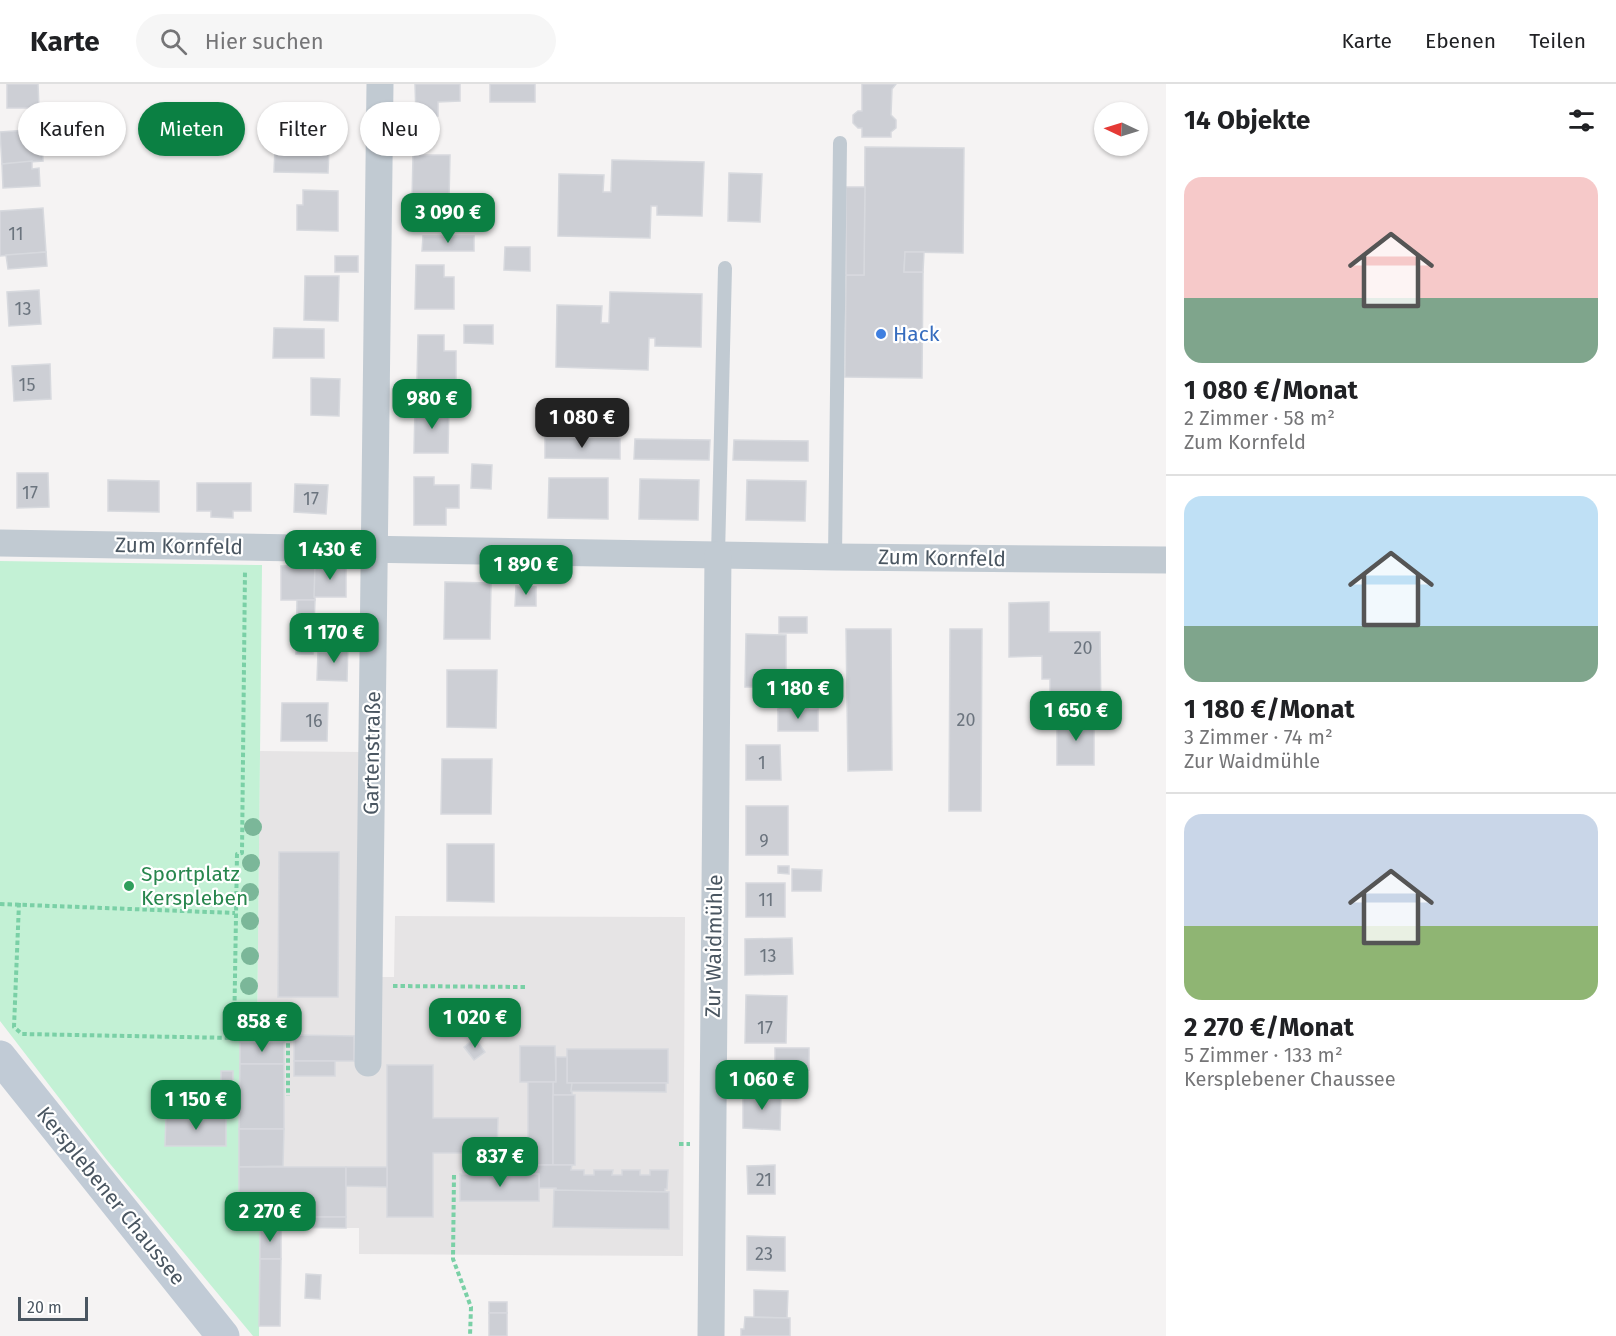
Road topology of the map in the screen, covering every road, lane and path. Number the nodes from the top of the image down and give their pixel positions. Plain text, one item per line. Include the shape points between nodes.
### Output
1 (380, 84) edge
2 (840, 142) dead end
3 (725, 268) dead end
4 (0, 543) edge
5 (245, 547) junction
6 (374, 550) junction
7 (718, 555) junction
8 (835, 557) junction
9 (1166, 560) edge
10 (19, 903) junction
11 (0, 904) edge
12 (235, 913) junction
13 (369, 986) junction
14 (526, 987) dead end
15 (234, 1038) junction
16 (0, 1057) edge
17 (368, 1062) dead end
18 (288, 1096) dead end
19 (454, 1175) dead end
20 (222, 1336) edge
21 (470, 1336) edge
22 (711, 1336) edge

1 - 6 street, Gartenstraße
2 - 8 lane
3 - 7 lane
4 - 5 street, Zum Kornfeld
5 - 6 street, Zum Kornfeld
5 - 12 path via 242,853 237,854
6 - 7 street, Zum Kornfeld
6 - 13 street, Gartenstraße
7 - 8 street, Zum Kornfeld
7 - 22 street, Zur Waidmühle
8 - 9 street, Zum Kornfeld
10 - 11 path
10 - 12 path
10 - 15 path via 14,1027 22,1034
12 - 15 path
13 - 14 path
13 - 17 street, Gartenstraße
15 - 18 path via 288,1039
16 - 20 main road, Kersplebener Chaussee
19 - 21 path via 453,1259 471,1307

